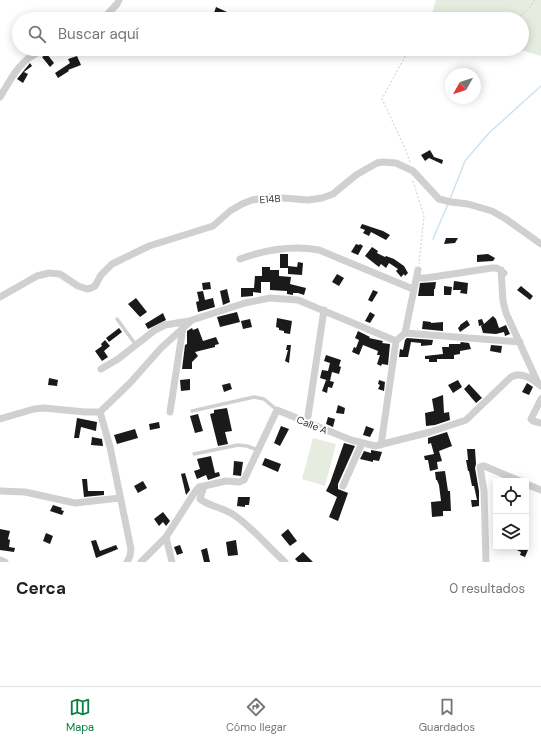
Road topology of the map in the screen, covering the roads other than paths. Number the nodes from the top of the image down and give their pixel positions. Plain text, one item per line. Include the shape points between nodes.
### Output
1 (119, 0) edge
2 (110, 12) edge
3 (32, 56) edge
4 (0, 98) edge
5 (541, 244) edge
6 (240, 259) dead end
7 (414, 289) junction
8 (0, 297) edge
9 (324, 310) junction
10 (117, 319) dead end
11 (192, 320) junction
12 (183, 327) junction
13 (405, 333) junction
14 (396, 341) junction
15 (520, 342) junction
16 (136, 345) junction
17 (101, 369) dead end
18 (540, 385) edge
19 (541, 399) edge
20 (277, 410) junction
21 (192, 411) dead end
22 (100, 412) junction
23 (170, 412) dead end
24 (0, 419) edge
25 (307, 423) junction
26 (541, 424) edge
27 (362, 443) junction
28 (381, 445) junction
29 (259, 450) junction
30 (194, 454) dead end
31 (513, 478) edge
32 (529, 485) edge
33 (204, 486) junction
34 (342, 486) dead end
35 (541, 490) edge
36 (0, 491) edge
37 (120, 498) junction
38 (166, 537) junction
39 (0, 560) edge
40 (5, 562) edge
41 (127, 562) edge
42 (141, 562) edge
43 (172, 562) edge
44 (285, 562) edge
45 (486, 562) edge

1 - 2 street
3 - 4 street via 24,62
5 - 8 street, E14B via 492,212 468,204 439,199 411,170 396,163 377,163 356,175 333,194 322,198 270,198 242,204 213,226 149,246 112,264 91,288 78,286 60,274 49,273 37,276
6 - 7 street via 259,252 314,249
7 - 13 street
7 - 15 street via 418,274 426,278 492,268 502,272 503,301
9 - 11 street via 298,300 270,298
9 - 14 street
9 - 25 street
10 - 16 lane
11 - 12 street
11 - 16 street via 165,325
12 - 22 street
12 - 23 street
13 - 14 street
13 - 15 street
14 - 28 street
15 - 18 street
16 - 17 street
18 - 28 street, Calle A via 524,375 516,374 466,420
19 - 26 street via 531,419
20 - 21 lane via 264,400 254,397
20 - 25 street, Calle A
20 - 29 street
22 - 24 street via 44,408
22 - 37 street
25 - 27 street, Calle A
27 - 28 street, Calle A
27 - 34 street
29 - 30 lane via 238,445
29 - 33 street via 242,482 226,481
31 - 45 street via 484,466 480,467 485,504
32 - 35 street
33 - 38 street via 195,492
33 - 44 street via 200,499 235,515
36 - 37 street via 25,492 75,503
37 - 41 street via 131,549
38 - 42 street
38 - 43 street
39 - 40 street

